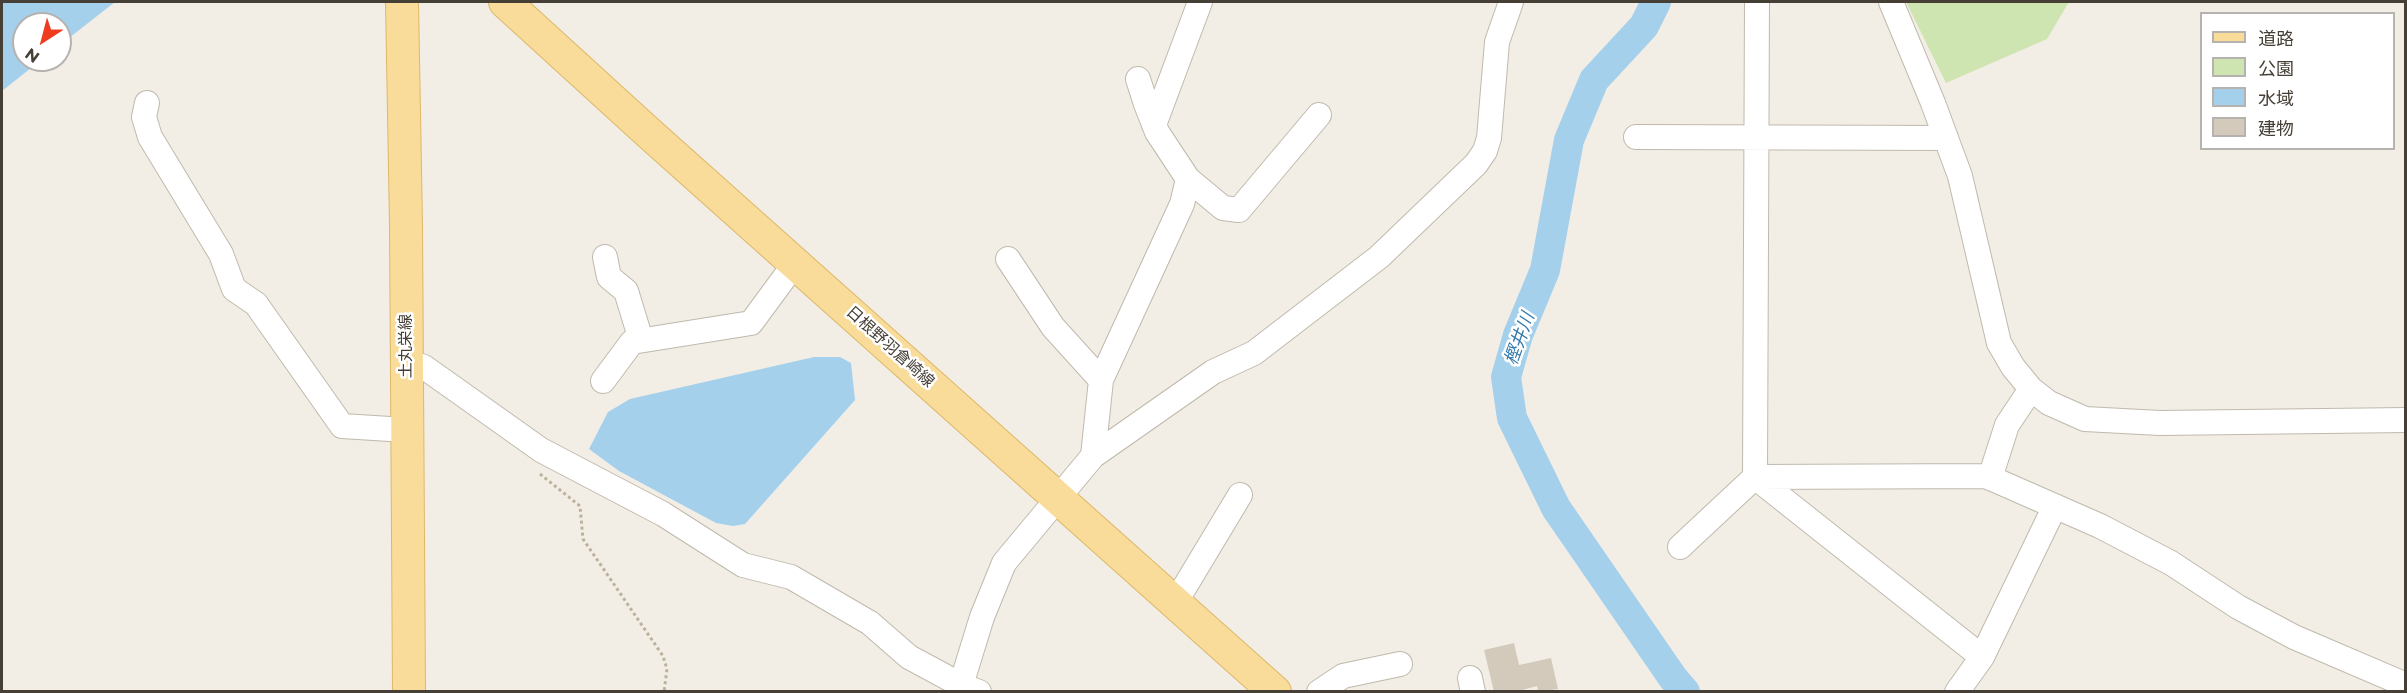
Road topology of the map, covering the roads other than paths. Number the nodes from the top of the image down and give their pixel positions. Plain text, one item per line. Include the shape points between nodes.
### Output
1 (402, 2) edge
2 (505, 2) edge
3 (1200, 2) edge
4 (1510, 2) edge
5 (1757, 2) edge
6 (1891, 2) edge
7 (1138, 79) dead end
8 (147, 103) dead end
9 (1320, 115) dead end
10 (1154, 125) junction
11 (1756, 136) junction
12 (1636, 137) dead end
13 (1946, 138) junction
14 (1188, 179) junction
15 (605, 257) dead end
16 (1008, 259) dead end
17 (796, 262) junction
18 (640, 340) junction
19 (406, 361) junction
20 (1101, 380) junction
21 (603, 381) dead end
22 (2031, 389) junction
23 (2406, 420) edge
24 (406, 430) junction
25 (1093, 456) junction
26 (1755, 477) junction
27 (1990, 478) junction
28 (1240, 495) dead end
29 (1057, 498) junction
30 (2055, 506) junction
31 (1680, 547) dead end
32 (1175, 603) junction
33 (1982, 657) junction
34 (1400, 664) dead end
35 (2403, 683) edge
36 (974, 690) edge
37 (409, 692) edge
38 (1275, 692) edge
39 (1319, 692) edge
40 (1957, 692) edge

1 - 19 main road, 土丸栄線
2 - 17 main road, 日根野羽倉崎線
3 - 10 street
4 - 25 street via 1497,42 1490,138 1476,164 1379,257 1254,353 1213,372
5 - 11 street
6 - 13 street
7 - 10 street
8 - 24 street via 144,117 150,136 221,254 234,289 256,304 342,426
9 - 14 street via 1239,210 1223,208
10 - 14 street
11 - 12 street
11 - 13 street
11 - 26 street
13 - 22 street via 1960,176 1999,343
14 - 20 street via 1182,204
15 - 18 street via 609,277 626,291
16 - 20 street via 1053,327
17 - 18 street via 751,323
17 - 29 main road, 日根野羽倉崎線
18 - 21 street via 632,342
19 - 24 main road, 土丸栄線
19 - 36 street via 423,367 541,450 663,514 743,565 791,577 870,623 909,657
20 - 25 street
22 - 23 street via 2049,403 2085,419 2160,423
22 - 27 street via 2007,425
24 - 37 main road, 土丸栄線
25 - 29 street
26 - 27 street
26 - 31 street
26 - 33 street
27 - 30 street
28 - 32 street
29 - 32 main road, 日根野羽倉崎線
29 - 36 street via 1004,563 982,617
30 - 33 street
30 - 35 street via 2171,563 2238,608 2294,637
32 - 38 main road, 日根野羽倉崎線
33 - 40 street
34 - 39 street via 1343,676

